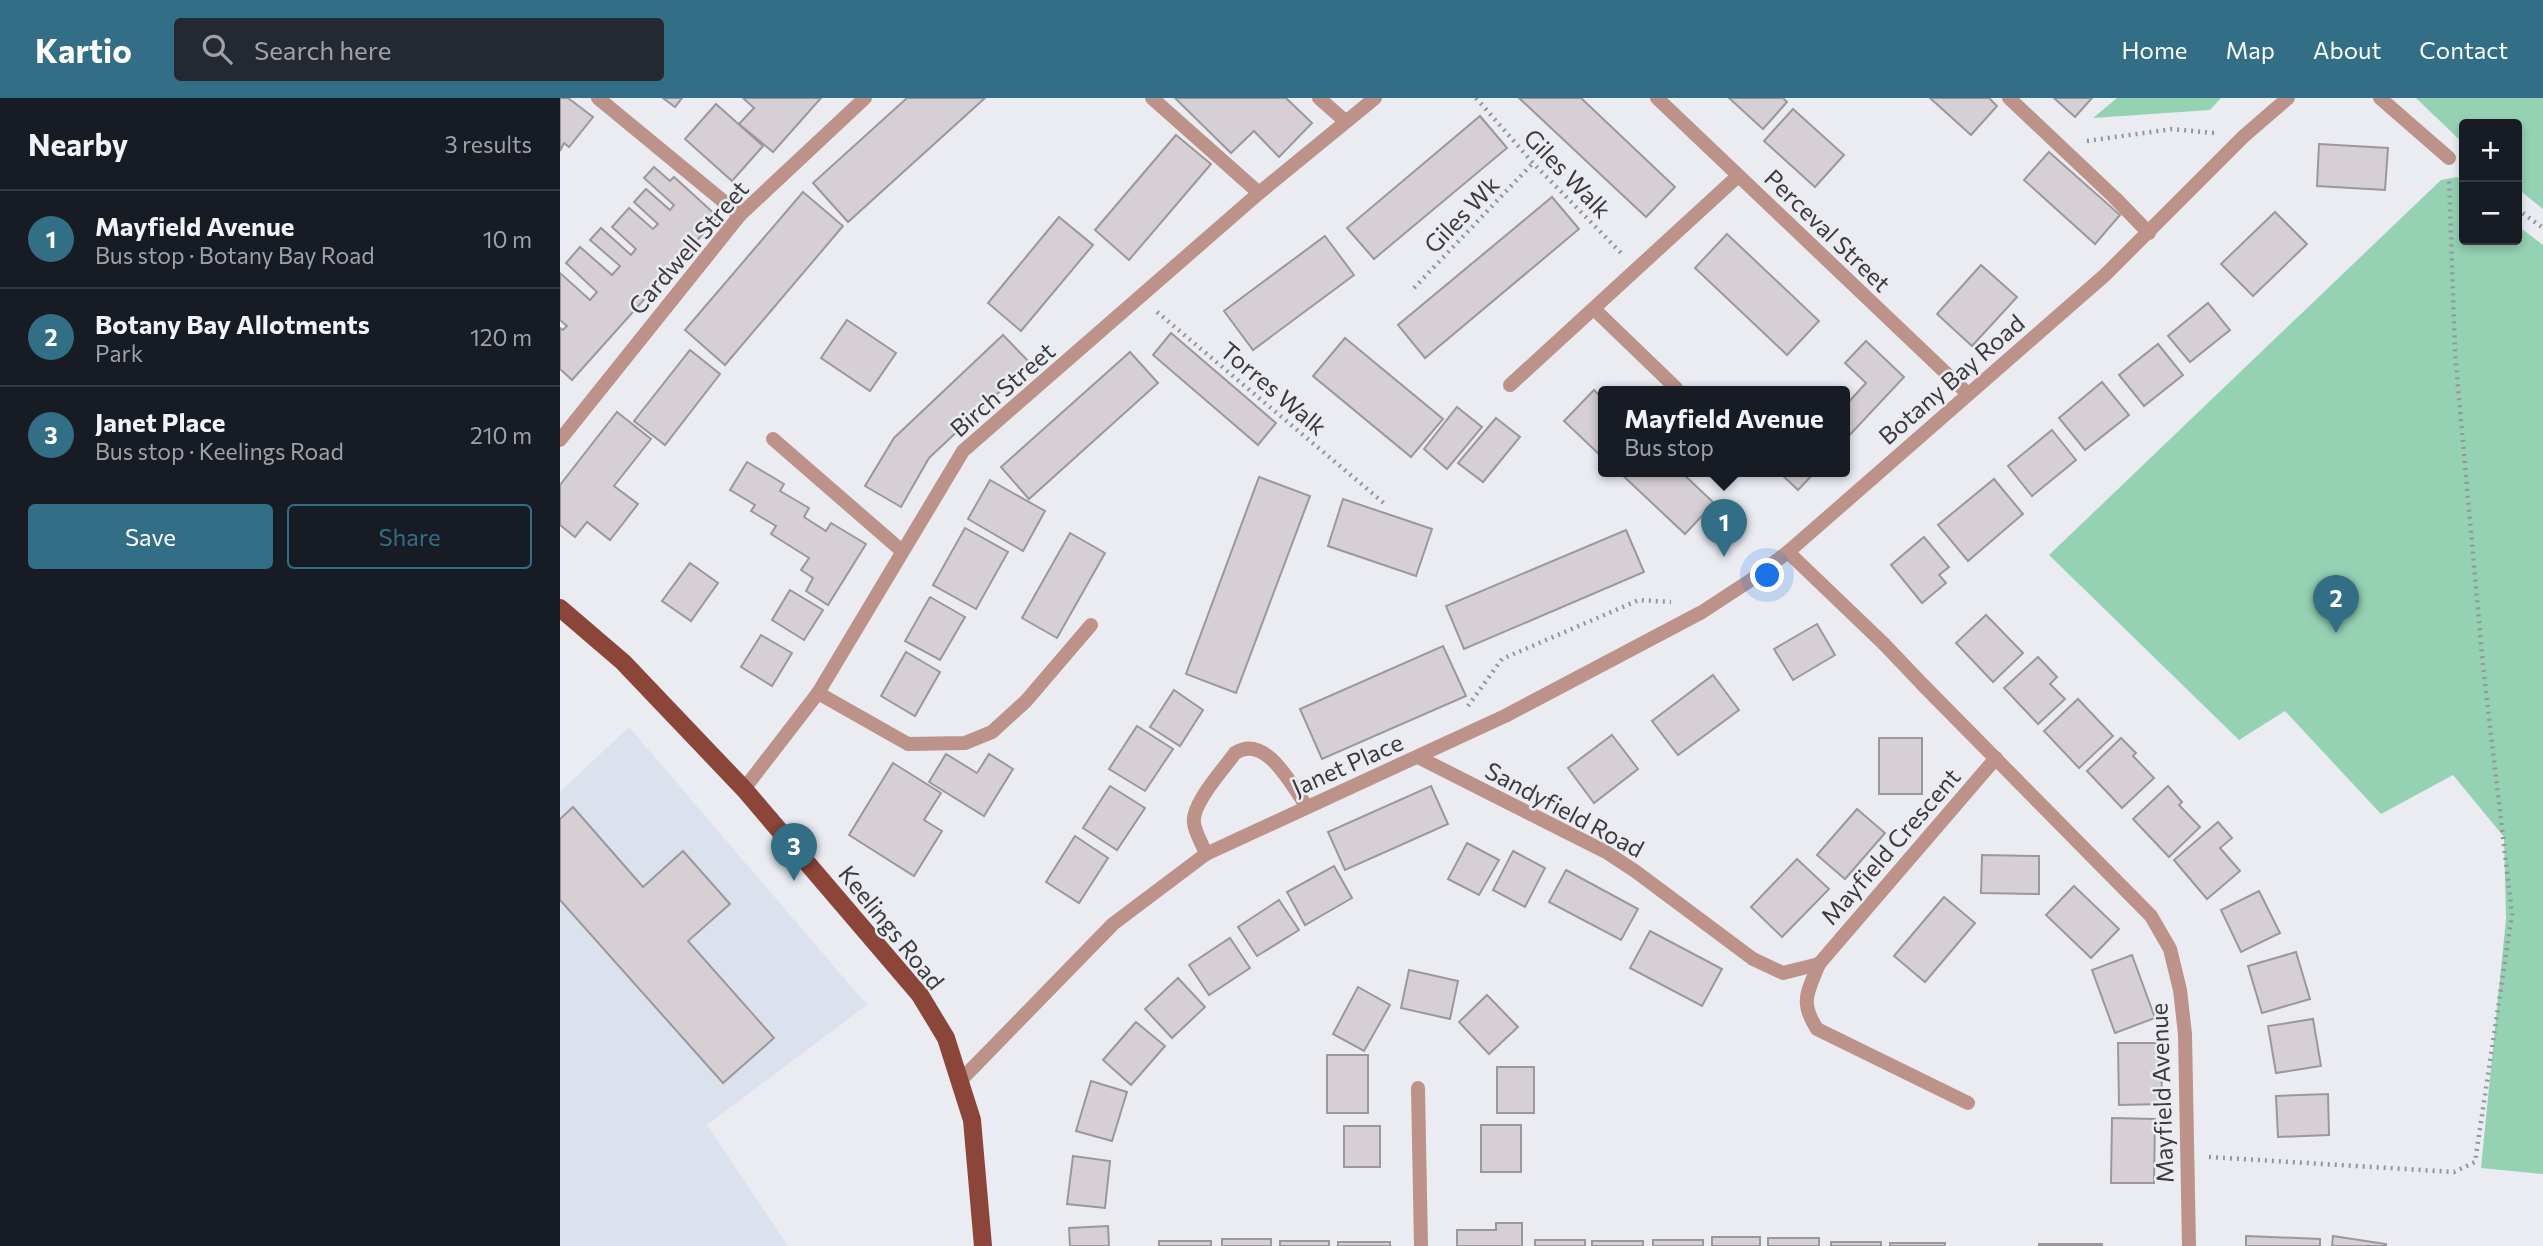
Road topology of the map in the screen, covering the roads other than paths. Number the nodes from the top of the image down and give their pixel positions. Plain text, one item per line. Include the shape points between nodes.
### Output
1 (598, 98) edge
2 (865, 98) edge
3 (1152, 98) edge
4 (1319, 98) edge
5 (1375, 98) edge
6 (1657, 98) edge
7 (2009, 98) edge
8 (2288, 98) edge
9 (2380, 98) edge
10 (1345, 121) junction
11 (2449, 158) road end
12 (1738, 176) junction
13 (1259, 193) junction
14 (740, 215) junction
15 (2149, 233) junction
16 (1594, 309) junction
17 (1510, 385) dead end
18 (1674, 386) edge
19 (1968, 394) junction
20 (773, 439) dead end
21 (560, 440) edge
22 (902, 551) junction
23 (1788, 552) junction
24 (560, 608) edge
25 (1091, 625) dead end
26 (818, 693) junction
27 (1505, 716) joint
28 (1418, 757) junction
29 (1996, 758) junction
30 (744, 789) junction
31 (1307, 807) junction
32 (1206, 854) junction
33 (1819, 964) junction
34 (961, 1080) junction
35 (1418, 1088) dead end
36 (1968, 1103) dead end
37 (983, 1246) edge
38 (1421, 1246) edge
39 (2189, 1246) edge

1 - 14 street
2 - 14 street, Cardwell Street
3 - 13 street
4 - 10 street
5 - 10 street, Birch Street
6 - 12 street, Perceval Street
7 - 15 street
8 - 15 street, Botany Bay Road
9 - 11 street
10 - 13 street, Birch Street
12 - 16 street
12 - 19 street, Perceval Street
13 - 22 street, Birch Street via 963,451
14 - 21 street, Cardwell Street
15 - 19 street, Botany Bay Road
16 - 17 street
16 - 18 street
19 - 23 street, Botany Bay Road
20 - 22 street
22 - 26 street, Birch Street
23 - 27 street, Botany Bay Road via 1713,605
23 - 29 street, Mayfield Avenue
24 - 30 main road, Keelings Road via 623,662
25 - 26 street via 1026,701 992,732 965,743 908,744
26 - 30 street, Birch Street
27 - 28 street, Janet Place
28 - 31 street, Janet Place
28 - 33 street, Sandyfield Road via 1606,852 1753,959 1783,973
29 - 33 street, Mayfield Crescent
29 - 39 street, Mayfield Avenue via 2151,916 2170,949 2185,1034
30 - 34 main road, Keelings Road via 920,995 946,1038
31 - 32 street, Janet Place
31 - 32 street via 1275,762 1266,754 1242,749 1197,808 1194,822
32 - 34 street, Janet Place via 1113,924
33 - 36 street via 1806,1010 1817,1029
34 - 37 main road, Keelings Road via 972,1120
35 - 38 street

